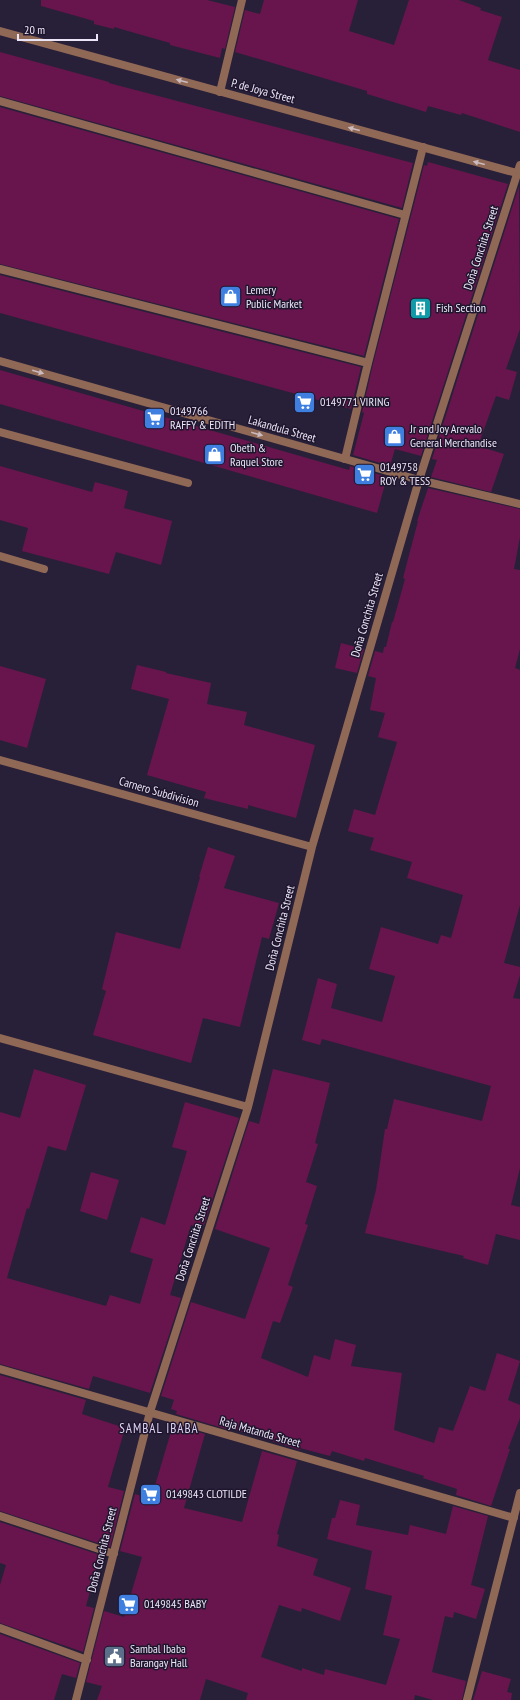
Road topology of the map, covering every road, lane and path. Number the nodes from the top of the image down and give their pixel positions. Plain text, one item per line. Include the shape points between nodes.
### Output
1 (242, 0) edge
2 (0, 32) edge
3 (220, 92) junction
4 (0, 101) edge
5 (423, 148) junction
6 (520, 164) edge
7 (519, 173) edge
8 (405, 215) junction
9 (0, 269) edge
10 (0, 361) edge
11 (368, 363) junction
12 (0, 432) edge
13 (345, 459) junction
14 (419, 480) junction
15 (188, 484) dead end
16 (520, 504) edge
17 (0, 556) edge
18 (44, 569) dead end
19 (0, 760) edge
20 (312, 847) junction
21 (0, 1038) edge
22 (248, 1107) junction
23 (0, 1369) edge
24 (150, 1412) junction
25 (520, 1493) edge
26 (0, 1516) edge
27 (514, 1518) junction
28 (114, 1554) junction
29 (0, 1628) edge
30 (87, 1660) junction
31 (76, 1700) edge
32 (467, 1700) edge

1 - 3 street
3 -> 2 street, P. de Joya Street
5 -> 3 street, P. de Joya Street
4 - 8 street
7 -> 5 street, P. de Joya Street
5 - 8 street
6 - 7 street, Doña Conchita Street
7 - 14 street, Doña Conchita Street
8 - 11 street
9 - 11 street
10 -> 13 street, Lakandula Street
11 - 13 street
12 - 15 street
13 - 14 street, Lakandula Street
14 - 16 street, Lakandula Street
14 - 20 street, Doña Conchita Street
17 - 18 street
19 - 20 street, Carnero Subdivision
20 - 22 street, Doña Conchita Street
21 - 22 street
22 - 24 street, Doña Conchita Street
23 - 24 street, Raja Matanda Street
24 - 27 street, Raja Matanda Street
24 - 28 street, Doña Conchita Street
25 - 27 street
26 - 28 street
27 - 32 street
28 - 30 street, Doña Conchita Street
29 - 30 street
30 - 31 street, Doña Conchita Street

